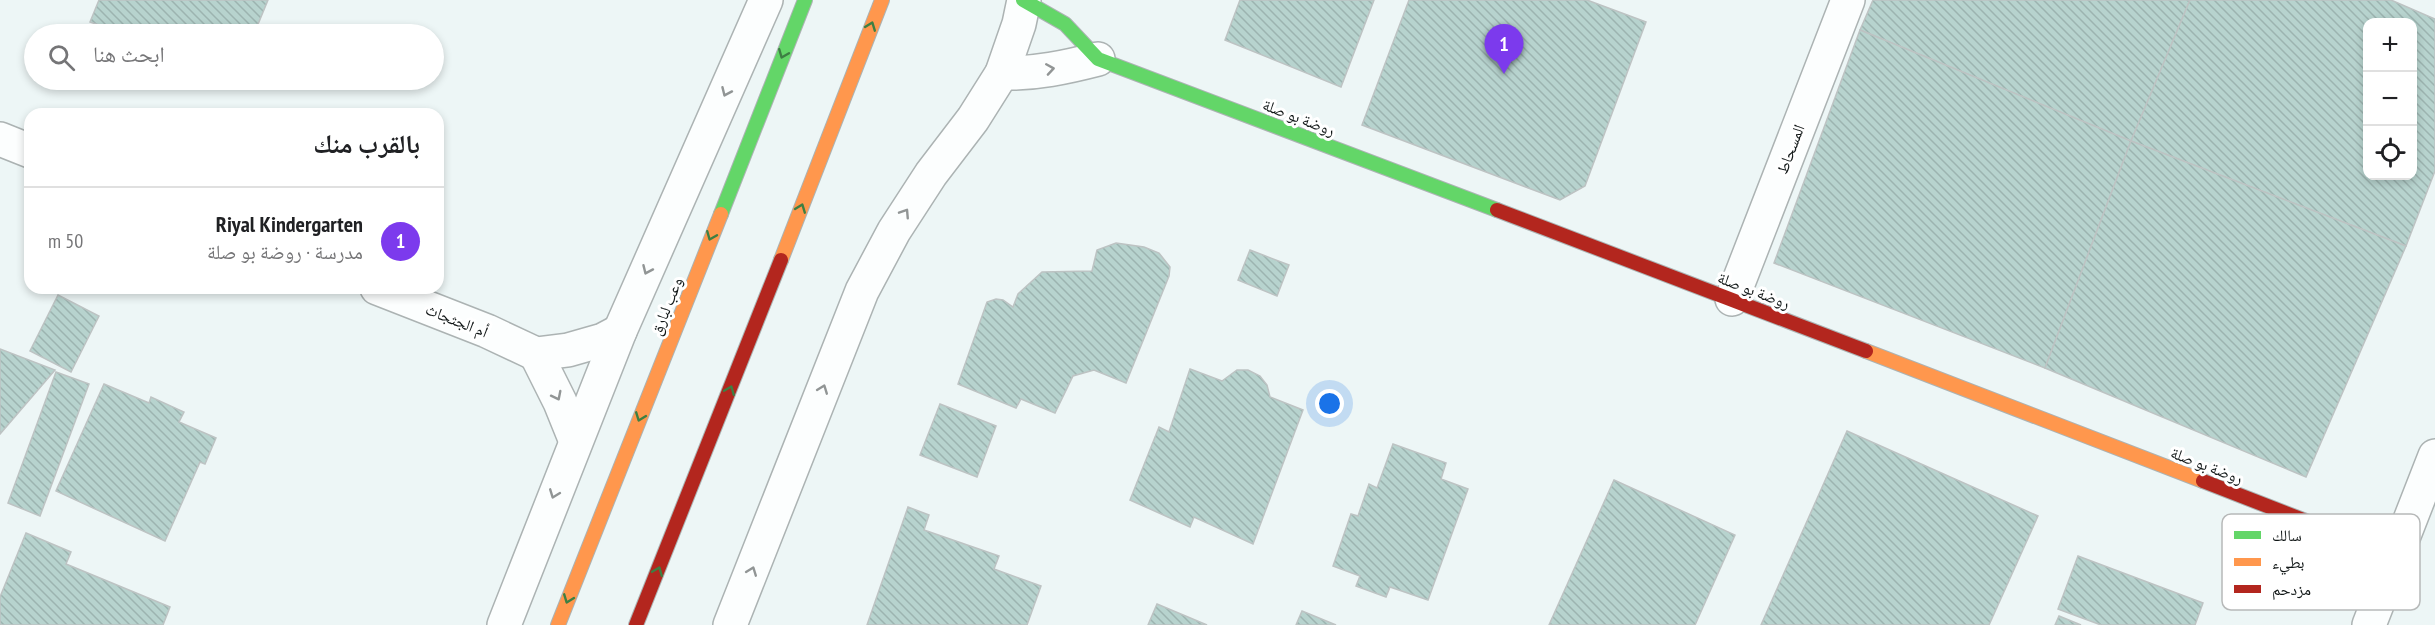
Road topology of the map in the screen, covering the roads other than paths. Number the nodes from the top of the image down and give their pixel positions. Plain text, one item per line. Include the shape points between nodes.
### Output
1 (766, 0) edge
2 (805, 0) edge
3 (882, 0) edge
4 (1023, 0) edge
5 (1848, 0) edge
6 (1098, 59) junction
7 (1002, 73) junction
8 (0, 139) edge
9 (24, 149) edge
10 (392, 294) edge
11 (1732, 299) junction
12 (620, 331) junction
13 (536, 354) junction
14 (575, 440) junction
15 (2435, 456) edge
16 (2287, 514) edge
17 (2412, 514) edge
18 (2375, 610) edge
19 (504, 625) edge
20 (558, 625) edge
21 (636, 625) edge
22 (730, 625) edge
23 (2369, 625) edge

1 -> 12 street
2 -> 20 street, وعب لبارق
21 -> 3 street
4 - 6 street via 1065,24
4 - 7 street
5 - 11 street, المسحاط
7 -> 6 street via 1048,70
6 - 11 street, روضة بو صلة
22 -> 7 street via 862,291 894,231
8 - 9 street
10 - 13 street, أم الجثجاث
11 - 16 street, روضة بو صلة
12 - 13 street via 568,350
12 - 14 street
13 -> 14 street
14 -> 19 street
15 - 17 street
18 - 23 street

